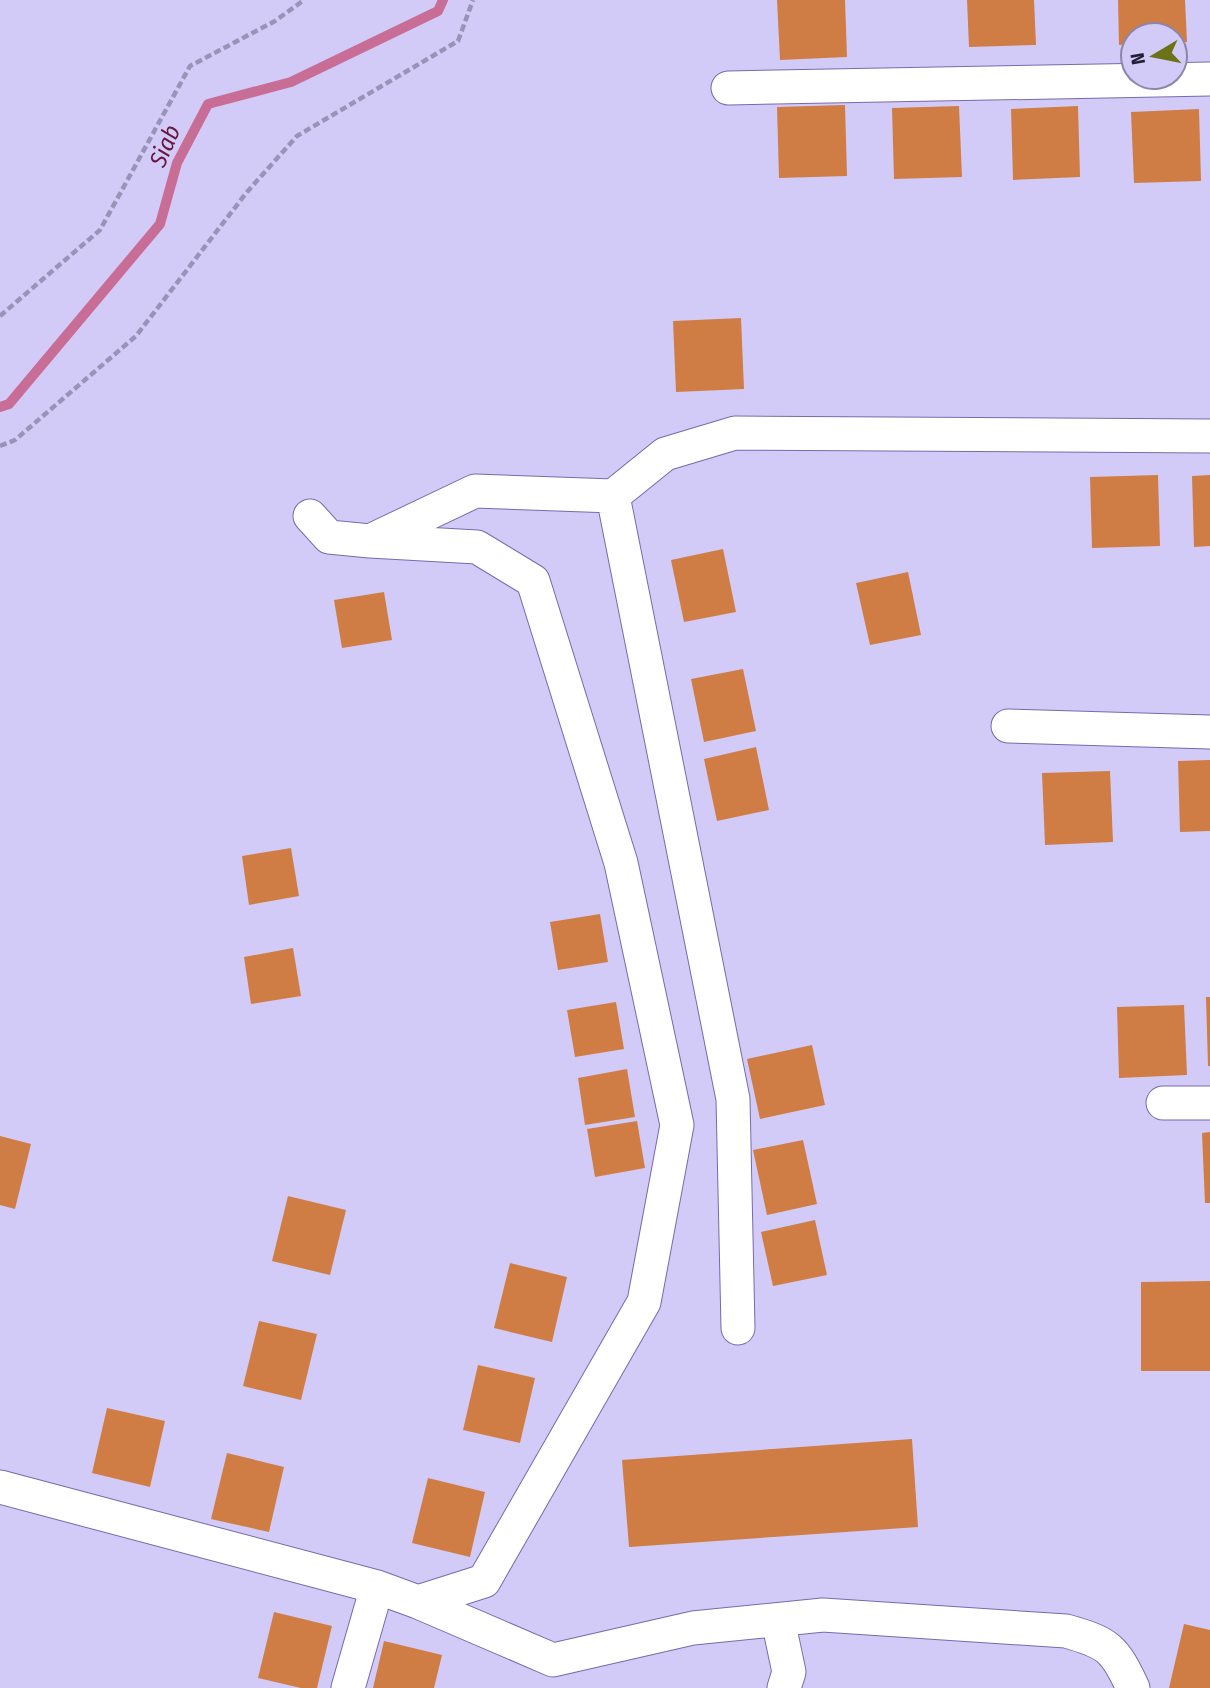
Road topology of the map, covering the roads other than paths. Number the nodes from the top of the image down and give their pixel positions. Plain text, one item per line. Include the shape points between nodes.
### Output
1 (1210, 79) edge
2 (728, 88) dead end
3 (1210, 436) edge
4 (613, 496) junction
5 (310, 516) dead end
6 (370, 541) junction
7 (1008, 726) dead end
8 (1210, 732) edge
9 (1163, 1103) dead end
10 (1210, 1103) edge
11 (738, 1328) dead end
12 (0, 1487) edge
13 (377, 1587) junction
14 (418, 1602) junction
15 (778, 1620) junction
16 (348, 1688) edge
17 (785, 1688) edge
18 (1133, 1688) edge

1 - 2 street
3 - 4 street via 735,433 665,454
4 - 6 street via 475,491
4 - 11 street via 733,1099
5 - 6 street via 329,537
6 - 14 street via 478,547 533,581 621,863 677,1125 644,1303 484,1581
7 - 8 street
9 - 10 street
12 - 13 street
13 - 14 street
13 - 16 street
14 - 15 street via 553,1660 694,1628
15 - 17 street via 789,1672
15 - 18 street via 822,1615 1066,1631 1100,1640 1120,1660

